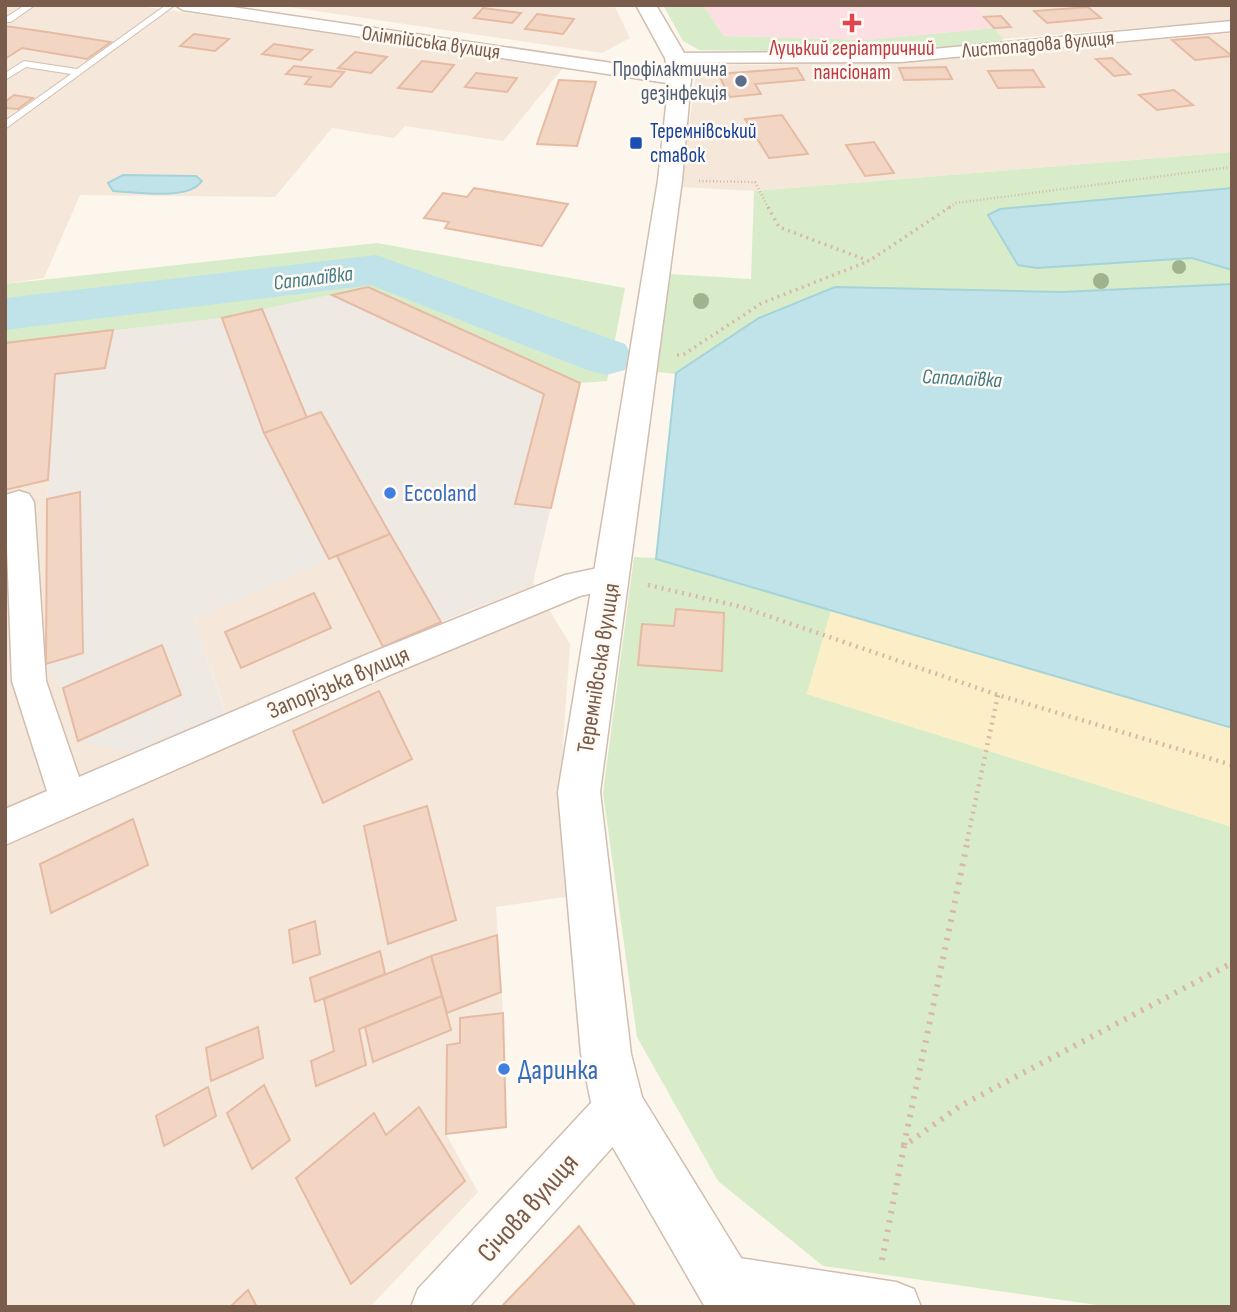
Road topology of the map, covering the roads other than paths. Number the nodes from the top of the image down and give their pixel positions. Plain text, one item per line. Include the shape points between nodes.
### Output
1 (31, 5) edge
2 (171, 5) edge
3 (183, 5) edge
4 (646, 5) edge
5 (8, 20) dead end
6 (1232, 26) edge
7 (678, 69) junction
8 (79, 72) junction
9 (5, 77) edge
10 (5, 126) edge
11 (5, 507) edge
12 (612, 577) junction
13 (68, 797) junction
14 (5, 827) edge
15 (618, 1107) junction
16 (729, 1293) edge
17 (885, 1305) edge
18 (436, 1307) edge

1 - 5 lane
2 - 8 lane
3 - 7 street, Олімпійська вулиця
4 - 7 street
6 - 7 street, Листопадова вулиця via 901,57
7 - 12 street, Теремнівська вулиця via 670,180
8 - 9 lane via 24,64
8 - 10 lane
11 - 13 street via 19,502 29,681
12 - 13 street, Запорізька вулиця via 576,584
12 - 15 street, Теремнівська вулиця via 579,792 606,1054
13 - 14 street, Запорізька вулиця
15 - 16 street, Теремнівська вулиця
15 - 18 street, Січова вулиця
16 - 17 street

